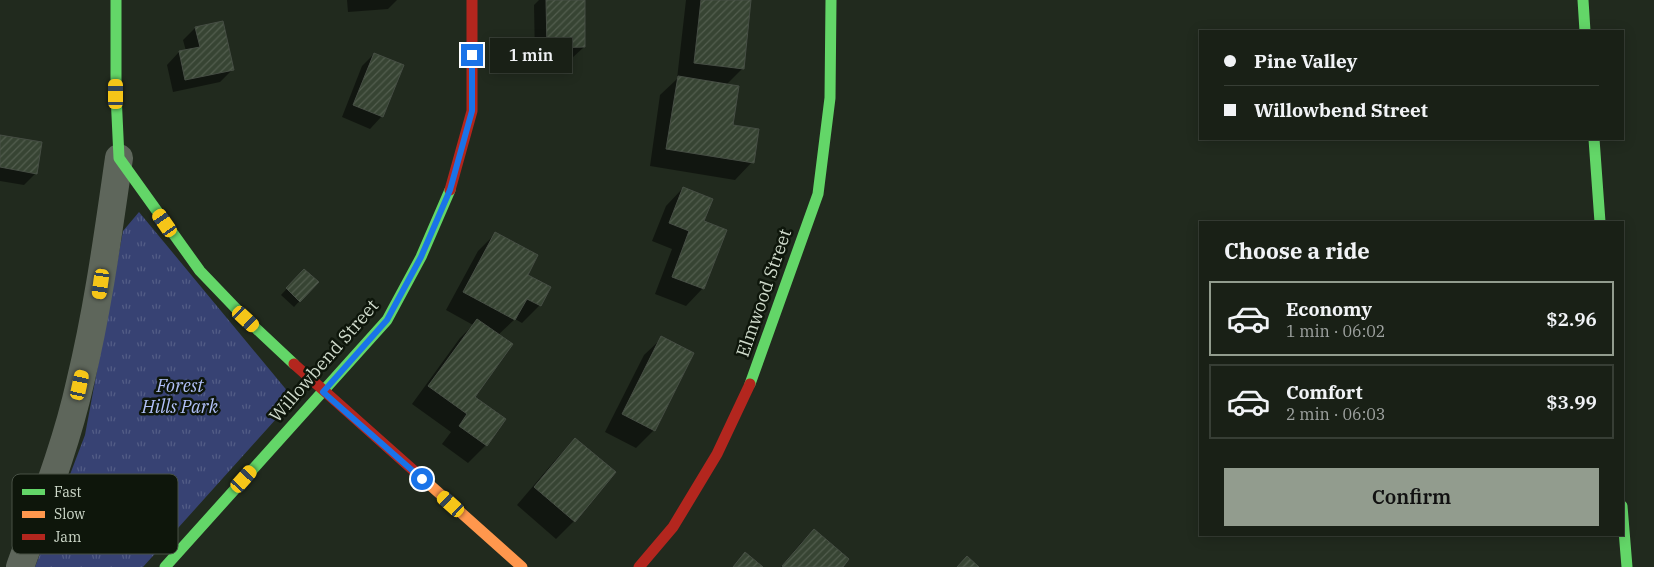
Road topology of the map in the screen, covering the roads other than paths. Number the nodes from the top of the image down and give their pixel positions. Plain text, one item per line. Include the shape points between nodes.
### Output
1 (116, 0) edge
2 (472, 0) edge
3 (831, 0) edge
4 (1583, 0) edge
5 (1585, 30) edge
6 (1594, 140) edge
7 (118, 158) junction
8 (1600, 221) edge
9 (323, 392) junction
10 (53, 474) edge
11 (1624, 530) edge
12 (178, 553) edge
13 (25, 554) edge
14 (177, 554) edge
15 (20, 567) edge
16 (165, 567) edge
17 (522, 567) edge
18 (639, 567) edge
19 (1627, 567) edge

1 - 7 street
2 - 9 street, Willowbend Street via 472,111 450,190 421,257 387,320
3 - 18 street, Elmwood Street via 830,98 818,194 748,391 717,454 673,528
4 - 5 street
6 - 8 street
7 - 9 street via 200,271
7 - 10 street via 98,302 80,385
9 - 12 street, Willowbend Street
9 - 17 street
11 - 19 street
13 - 15 street
14 - 16 street, Willowbend Street

